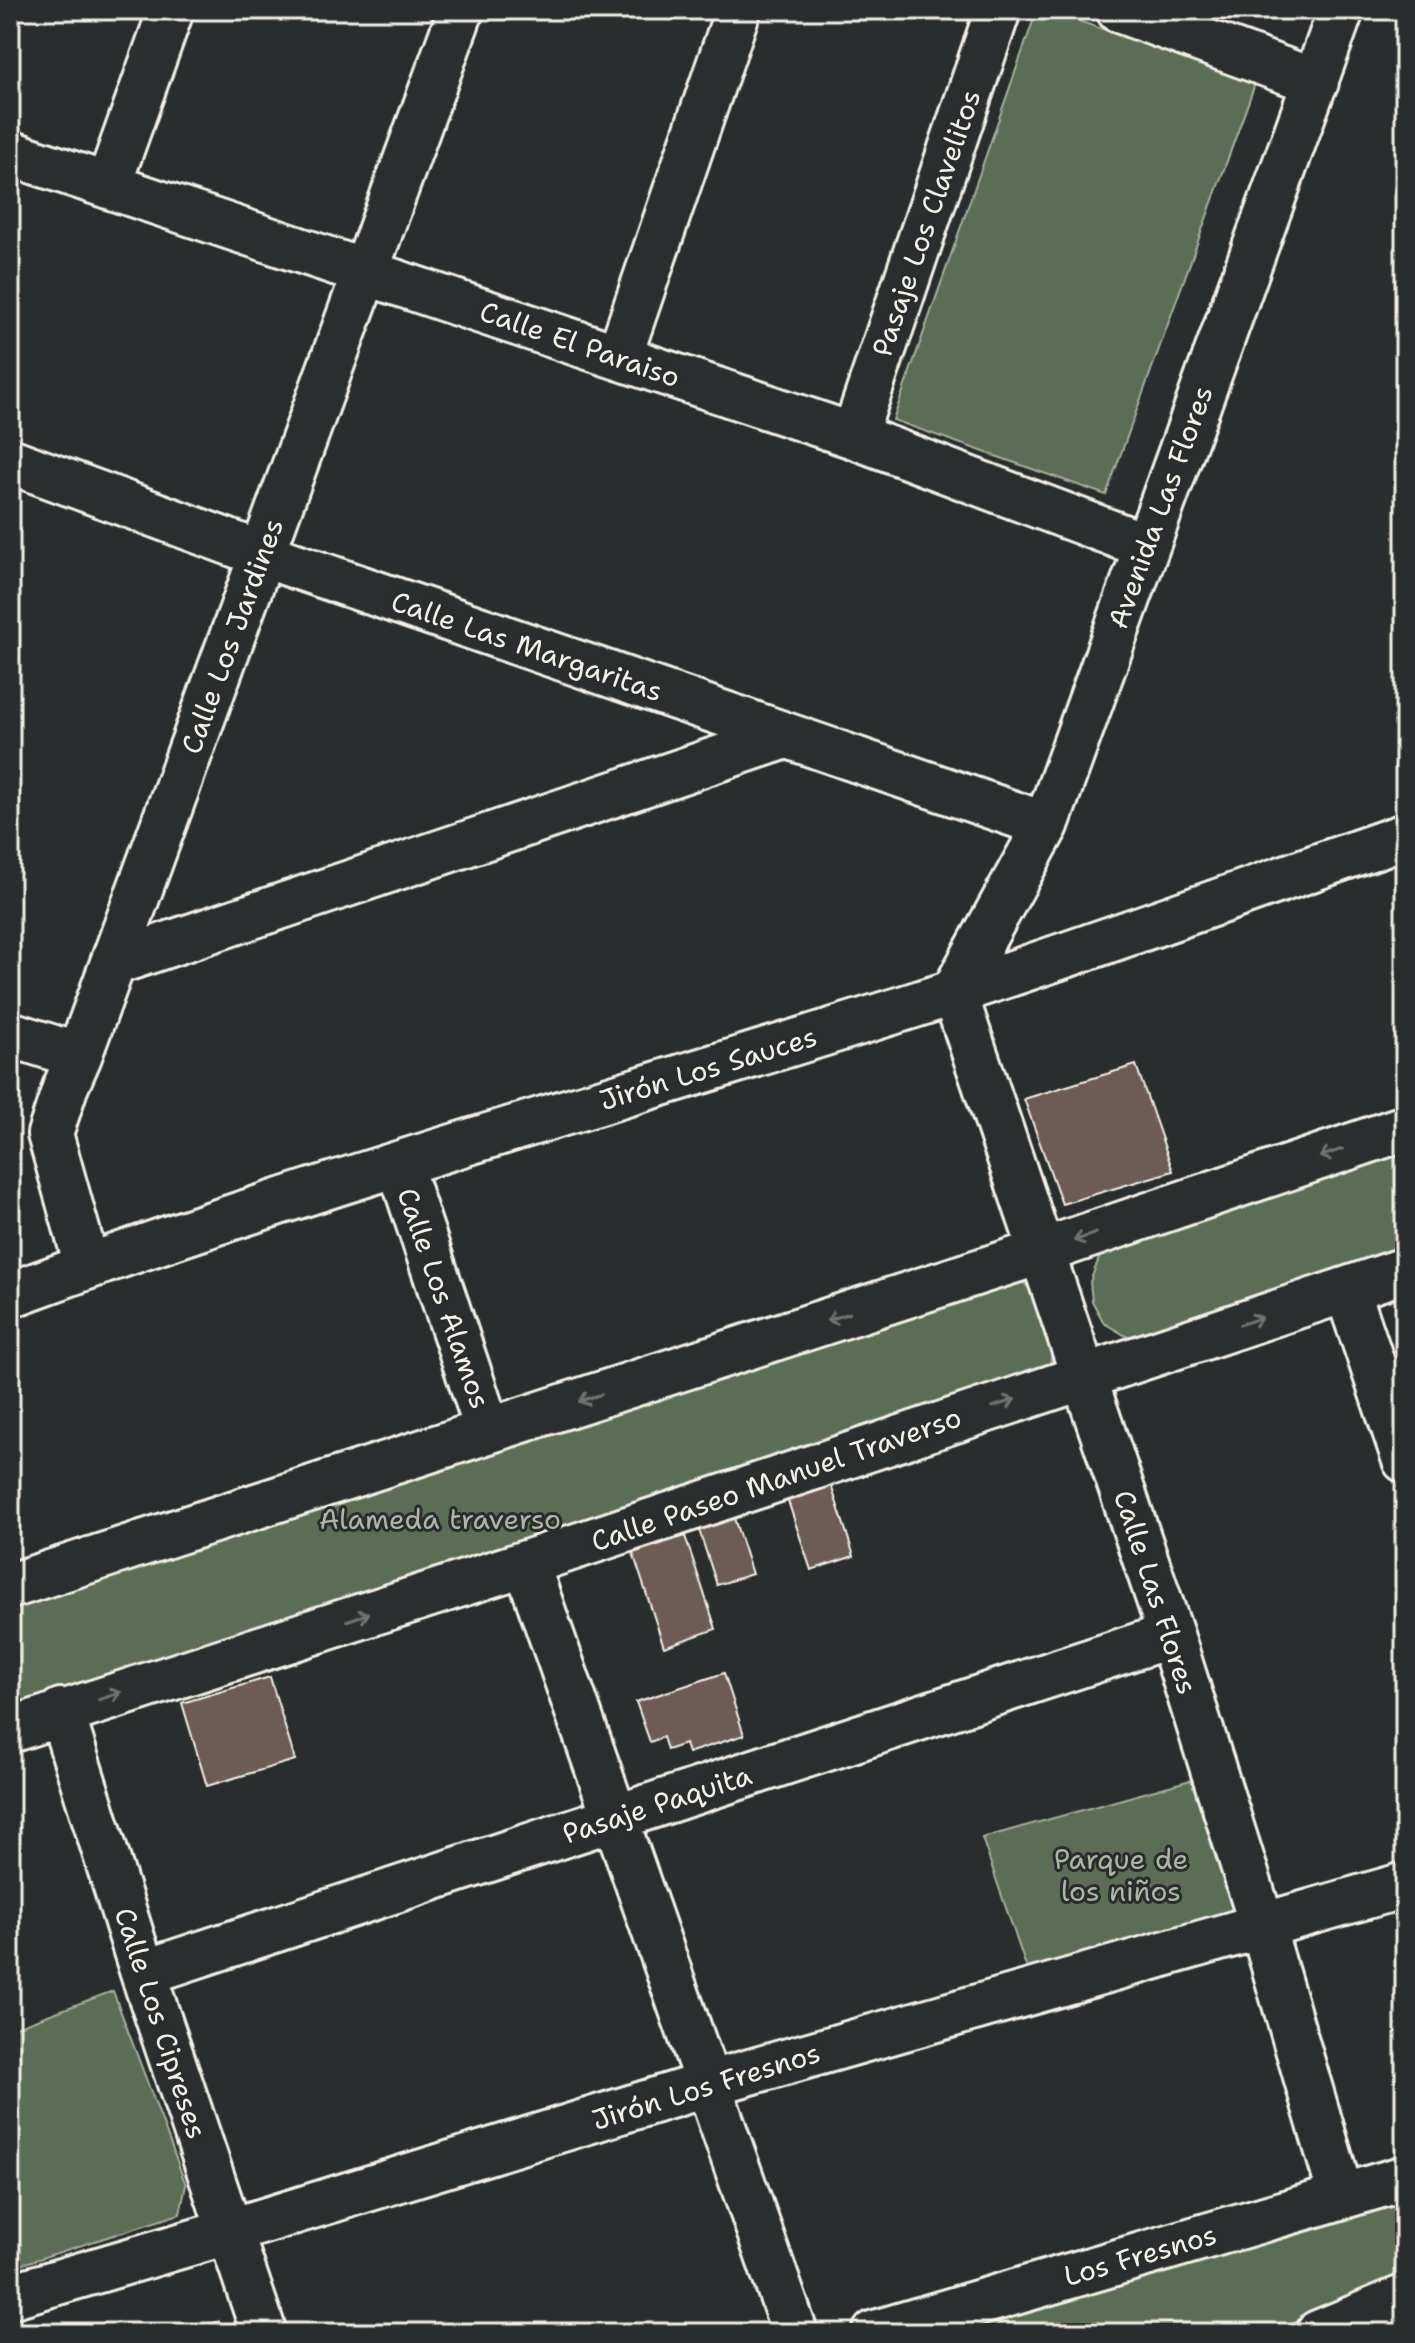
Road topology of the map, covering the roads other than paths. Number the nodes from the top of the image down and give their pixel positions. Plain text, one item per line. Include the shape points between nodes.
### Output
1 (171, 10) edge
2 (461, 10) edge
3 (738, 10) edge
4 (998, 10) edge
5 (1119, 10) edge
6 (1341, 10) edge
7 (1316, 82) junction
8 (10, 153) edge
9 (108, 186) junction
10 (367, 272) junction
11 (619, 357) junction
12 (854, 436) junction
13 (13, 471) edge
14 (1146, 546) junction
15 (261, 554) junction
16 (786, 736) junction
17 (1046, 825) junction
18 (1405, 836) edge
19 (113, 963) junction
20 (954, 992) junction
21 (10, 1034) edge
22 (79, 1056) junction
23 (1405, 1128) edge
24 (399, 1164) junction
25 (1040, 1252) junction
26 (87, 1266) junction
27 (1405, 1270) edge
28 (1347, 1290) junction
29 (10, 1295) edge
30 (1084, 1376) junction
31 (488, 1431) junction
32 (1405, 1460) edge
33 (526, 1563) junction
34 (10, 1586) edge
35 (1171, 1635) junction
36 (61, 1711) junction
37 (10, 1730) edge
38 (615, 1818) junction
39 (1405, 1885) edge
40 (1262, 1925) junction
41 (143, 1973) junction
42 (708, 2084) junction
43 (1405, 2178) edge
44 (1341, 2196) junction
45 (231, 2231) junction
46 (10, 2296) edge
47 (1399, 2311) edge
48 (264, 2333) edge
49 (795, 2333) edge
50 (875, 2333) edge
51 (1318, 2333) edge

1 - 9 street
2 - 10 street, Calle Los Jardines
3 - 11 street
4 - 12 street, Pasaje Los Clavelitos
5 - 7 street
6 - 7 street, Avenida Las Flores
7 - 14 street, Avenida Las Flores
8 - 9 street, Calle El Paraiso
9 - 10 street, Calle El Paraiso
10 - 11 street, Calle El Paraiso
10 - 15 street, Calle Los Jardines
11 - 12 street, Calle El Paraiso
12 - 14 street, Calle El Paraiso
13 - 15 street, Calle Las Margaritas
14 - 17 street, Avenida Las Flores
15 - 16 street, Calle Las Margaritas
15 - 19 street, Calle Los Jardines
16 - 17 street, Calle Las Margaritas
16 - 19 street
17 - 20 street, Avenida Las Flores
18 - 20 street, Jirón Los Sauces
19 - 22 street, Calle Los Jardines
20 - 24 street, Jirón Los Sauces
20 - 25 street, Calle Las Flores
21 - 22 street
22 - 26 street, Calle Los Jardines via 50,1134
23 -> 25 street
24 - 26 street, Jirón Los Sauces
24 - 31 street, Calle Los Alamos
25 - 30 street, Calle Las Flores
25 -> 31 street
26 - 29 street, Jirón Los Sauces
27 - 28 street, Calle Paseo Manuel Traverso
30 -> 28 street, Calle Paseo Manuel Traverso
28 - 32 street
33 -> 30 street, Calle Paseo Manuel Traverso
30 - 35 street, Calle Las Flores
31 - 34 street
36 -> 33 street, Calle Paseo Manuel Traverso
33 - 38 street
35 - 38 street, Pasaje Paquita
35 - 40 street, Calle Las Flores
36 - 37 street, Calle Paseo Manuel Traverso
36 - 41 street, Calle Los Cipreses
38 - 41 street, Pasaje Paquita
38 - 42 street
39 - 40 street, Jirón Los Fresnos
40 - 42 street, Jirón Los Fresnos
40 - 44 street, Calle Las Flores
41 - 45 street, Calle Los Cipreses
42 - 45 street, Jirón Los Fresnos
42 - 49 street
43 - 44 street, Los Fresnos
44 - 50 street, Los Fresnos
45 - 46 street, Jirón Los Fresnos
45 - 48 street, Calle Los Cipreses
47 - 51 street

